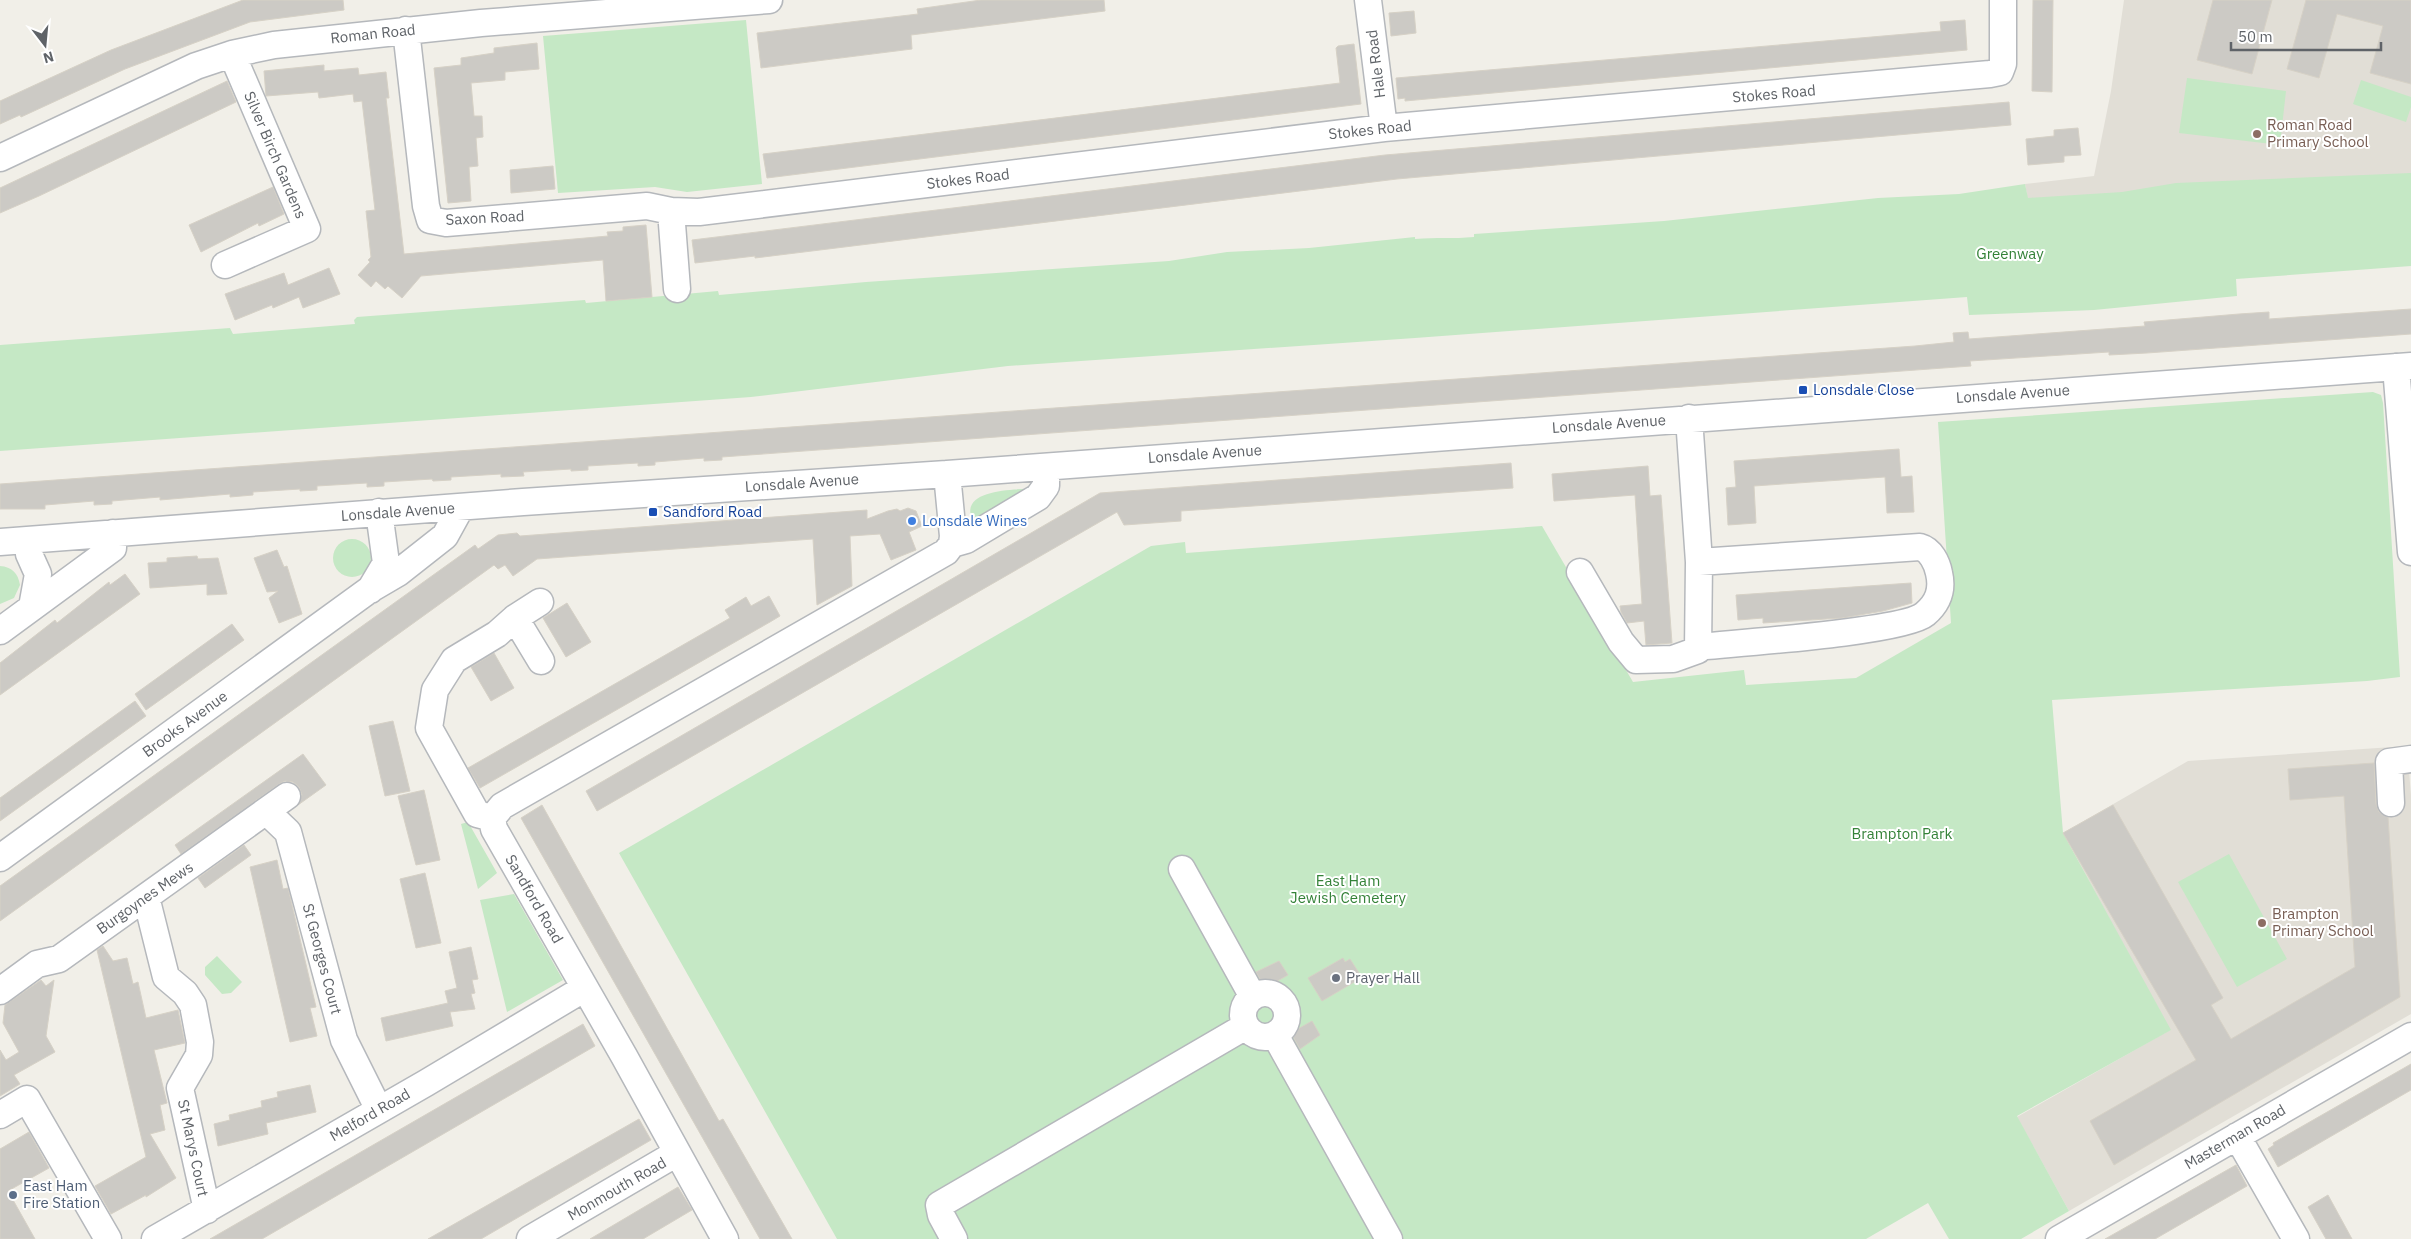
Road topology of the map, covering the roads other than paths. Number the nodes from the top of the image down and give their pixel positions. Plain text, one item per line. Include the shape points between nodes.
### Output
1 (769, 0) edge
2 (1368, 0) edge
3 (2003, 0) edge
4 (406, 30) junction
5 (232, 54) junction
6 (1384, 128) junction
7 (0, 158) edge
8 (671, 211) junction
9 (225, 264) dead end
10 (677, 289) dead end
11 (2403, 366) edge
12 (1689, 418) junction
13 (1046, 466) junction
14 (947, 474) junction
15 (462, 507) junction
16 (379, 512) junction
17 (113, 533) junction
18 (28, 540) junction
19 (0, 542) edge
20 (952, 544) junction
21 (2411, 552) edge
22 (1698, 562) junction
23 (1580, 572) dead end
24 (370, 590) junction
25 (540, 602) dead end
26 (32, 607) junction
27 (515, 618) junction
28 (0, 631) edge
29 (1698, 648) junction
30 (541, 661) dead end
31 (2411, 759) edge
32 (287, 796) dead end
33 (2391, 803) dead end
34 (266, 811) junction
35 (492, 818) junction
36 (0, 858) edge
37 (1182, 869) dead end
38 (146, 897) junction
39 (585, 988) junction
40 (0, 991) edge
41 (1253, 997) junction
42 (1246, 1026) junction
43 (1274, 1034) junction
44 (2411, 1036) edge
45 (379, 1110) junction
46 (0, 1115) edge
47 (2237, 1136) junction
48 (677, 1153) junction
49 (206, 1210) junction
50 (2064, 1238) edge
51 (108, 1239) edge
52 (155, 1239) edge
53 (530, 1239) edge
54 (725, 1239) edge
55 (954, 1239) edge
56 (1389, 1239) edge
57 (2296, 1239) edge

1 - 4 street, Roman Road
2 - 6 street, Hale Road
3 - 6 street, Stokes Road via 2003,64 2000,72
4 - 5 street, Roman Road via 274,45
4 - 8 street, Saxon Road via 430,220 446,223 647,206
5 - 7 street, Roman Road via 196,66
5 - 9 street, Silver Birch Gardens via 307,229
6 - 8 street, Stokes Road via 713,210
8 - 10 street
11 - 12 street, Lonsdale Avenue
11 - 21 street
12 - 13 street, Lonsdale Avenue
12 - 22 street
13 - 14 street, Lonsdale Avenue
13 - 20 street via 1046,486 1038,497 966,540
14 - 15 street, Lonsdale Avenue
14 - 20 street
15 - 16 street, Lonsdale Avenue
15 - 24 street, Brooks Avenue via 445,536 398,573
16 - 17 street, Lonsdale Avenue
16 - 24 street, Brooks Avenue via 386,563
17 - 18 street, Lonsdale Avenue
17 - 26 street via 113,548
18 - 19 street, Lonsdale Avenue
18 - 26 street via 38,574
20 - 35 street via 946,552 502,806
22 - 29 street
22 - 29 street via 1920,547 1934,559 1942,590 1924,615 1890,625
23 - 29 street via 1636,660 1673,659
24 - 36 street, Brooks Avenue
25 - 27 street
26 - 28 street
27 - 30 street
27 - 35 street via 497,634 454,660 436,690 431,706 429,728 477,814
31 - 33 street via 2389,762
32 - 34 street, Burgoynes Mews
34 - 38 street, Burgoynes Mews
34 - 45 street, St Georges Court via 288,832 344,1040
35 - 39 street, Sandford Road via 494,829
37 - 41 street
38 - 40 street, Burgoynes Mews via 59,959 37,964
38 - 49 street, St Marys Court via 166,978 185,993 193,1005 200,1042 199,1055 180,1088
39 - 45 street, Melford Road
39 - 48 street, Sandford Road
41 - 42 street via 1244,1012
41 - 43 street via 1271,994 1283,1002 1287,1017 1281,1030
42 - 43 street via 1256,1035
42 - 55 street via 939,1205
43 - 56 street
44 - 47 street, Masterman Road
45 - 49 street, Melford Road
46 - 51 street via 27,1099
47 - 50 street, Masterman Road
47 - 57 street
48 - 53 street, Monmouth Road
48 - 54 street, Sandford Road
49 - 52 street, Melford Road

